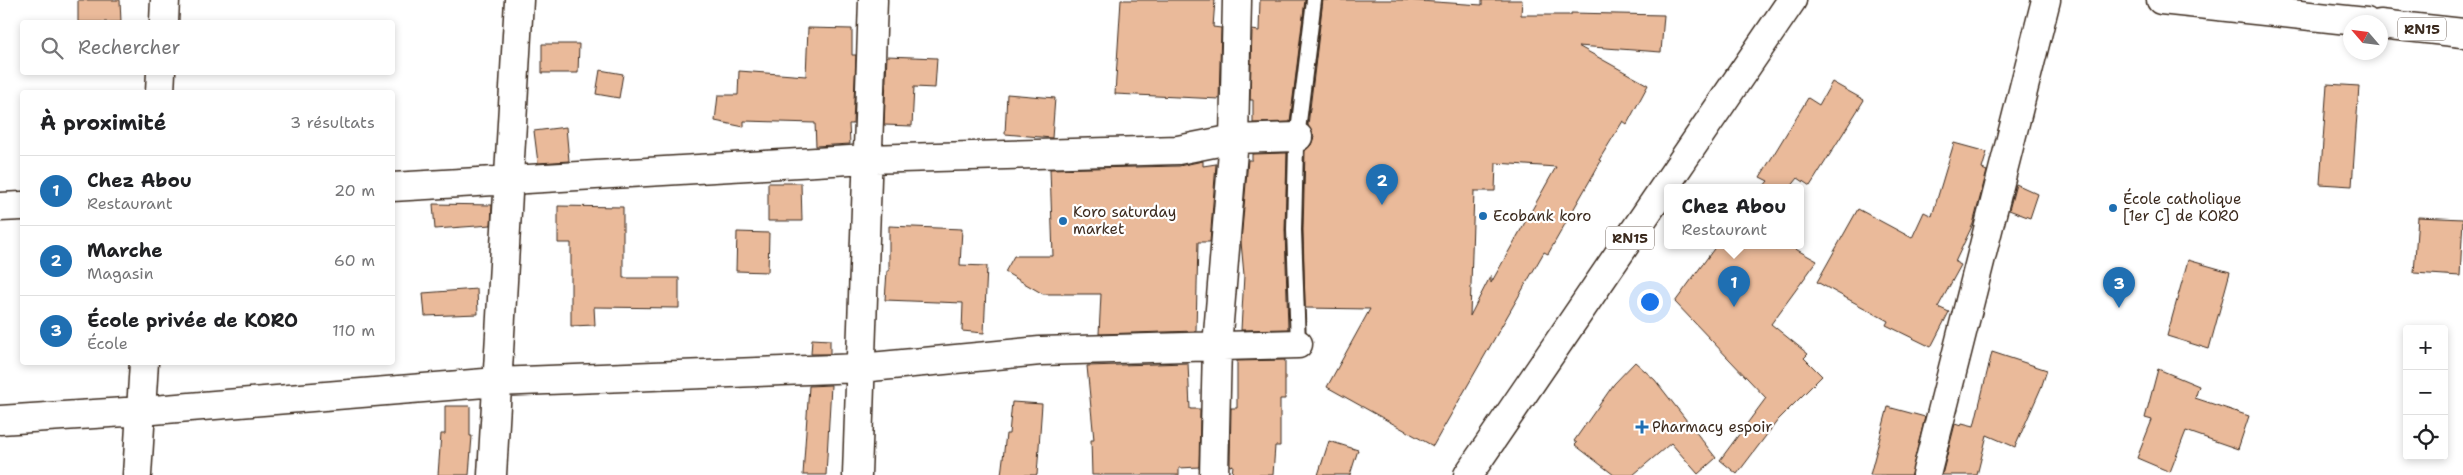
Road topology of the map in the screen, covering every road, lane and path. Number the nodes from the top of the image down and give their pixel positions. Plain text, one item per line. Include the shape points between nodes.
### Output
1 (165, 0) edge
2 (519, 0) edge
3 (873, 0) edge
4 (1237, 0) edge
5 (1314, 0) edge
6 (1792, 0) edge
7 (2046, 0) edge
8 (2161, 0) edge
9 (164, 20) edge
10 (2343, 20) edge
11 (2388, 25) edge
12 (2463, 33) edge
13 (161, 75) edge
14 (160, 90) edge
15 (1298, 136) junction
16 (1234, 139) junction
17 (867, 159) junction
18 (508, 181) junction
19 (1666, 184) edge
20 (395, 187) edge
21 (1664, 188) edge
22 (20, 206) edge
23 (0, 207) edge
24 (1298, 344) joint
25 (1217, 346) junction
26 (144, 365) edge
27 (860, 368) junction
28 (497, 382) junction
29 (141, 412) junction
30 (0, 420) edge
31 (138, 475) edge
32 (492, 475) edge
33 (857, 475) edge
34 (1214, 475) edge
35 (1468, 475) edge
36 (1926, 475) edge

1 - 9 street
2 - 18 street
3 - 17 street
4 - 16 street
5 - 15 lane
6 - 19 street, RN15
7 - 36 street
8 - 10 street
11 - 12 street, RN15
13 - 14 street
15 - 16 street
15 - 24 lane via 1294,230
16 - 17 street via 1178,150
16 - 25 street
17 - 18 street
17 - 27 street
18 - 20 street
18 - 28 street
21 - 35 street, RN15
22 - 23 street
24 - 25 street
25 - 27 street via 1040,351
25 - 34 street
26 - 29 street
27 - 28 street
27 - 33 street
28 - 29 street
28 - 32 street
29 - 30 street
29 - 31 street

